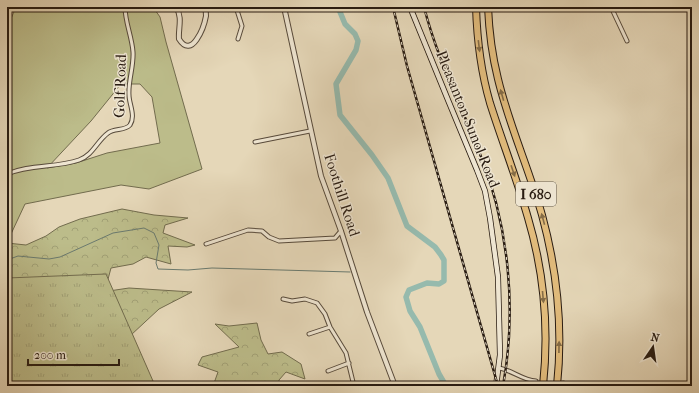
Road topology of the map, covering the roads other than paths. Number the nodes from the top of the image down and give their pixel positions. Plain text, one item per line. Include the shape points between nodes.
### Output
1 (125, 7) edge
2 (176, 7) edge
3 (205, 7) edge
4 (236, 7) edge
5 (284, 7) edge
6 (410, 7) edge
7 (476, 7) edge
8 (488, 7) edge
9 (611, 7) edge
10 (238, 39) dead end
11 (627, 41) dead end
12 (310, 131) junction
13 (255, 142) dead end
14 (7, 174) edge
15 (341, 231) junction
16 (206, 244) dead end
17 (283, 299) dead end
18 (330, 327) junction
19 (309, 334) dead end
20 (349, 363) junction
21 (499, 368) junction
22 (328, 371) dead end
23 (536, 381) tunnel mouth
24 (563, 384) dead end
25 (354, 386) edge
26 (395, 386) edge
27 (496, 386) edge
28 (543, 386) edge
29 (557, 386) edge
30 (574, 386) edge

1 - 14 street, Golf Road via 133,54 129,95 132,119 130,124 127,128 108,133 90,153 78,160 25,168
2 - 3 street via 181,18 179,40 187,46 193,44 200,36 206,15
4 - 10 street via 242,26
5 - 12 street, Foothill Road
6 - 21 main road, Pleasanton Sunol Road via 485,192 498,277
7 -> 28 highway, I 680 via 478,41 485,82 528,218 542,282 545,329
29 -> 8 highway, I 680 via 559,329 552,257 542,214 498,79
9 - 11 street
12 - 13 street
12 - 15 street, Foothill Road via 320,176
15 - 16 street via 335,238 278,241 262,231 248,230
15 - 26 street, Foothill Road via 367,312
17 - 18 street via 317,302
18 - 19 street
18 - 20 street via 346,353
20 - 22 street
20 - 25 street
21 - 23 street
21 - 27 main road, Pleasanton Sunol Road
24 - 30 street

